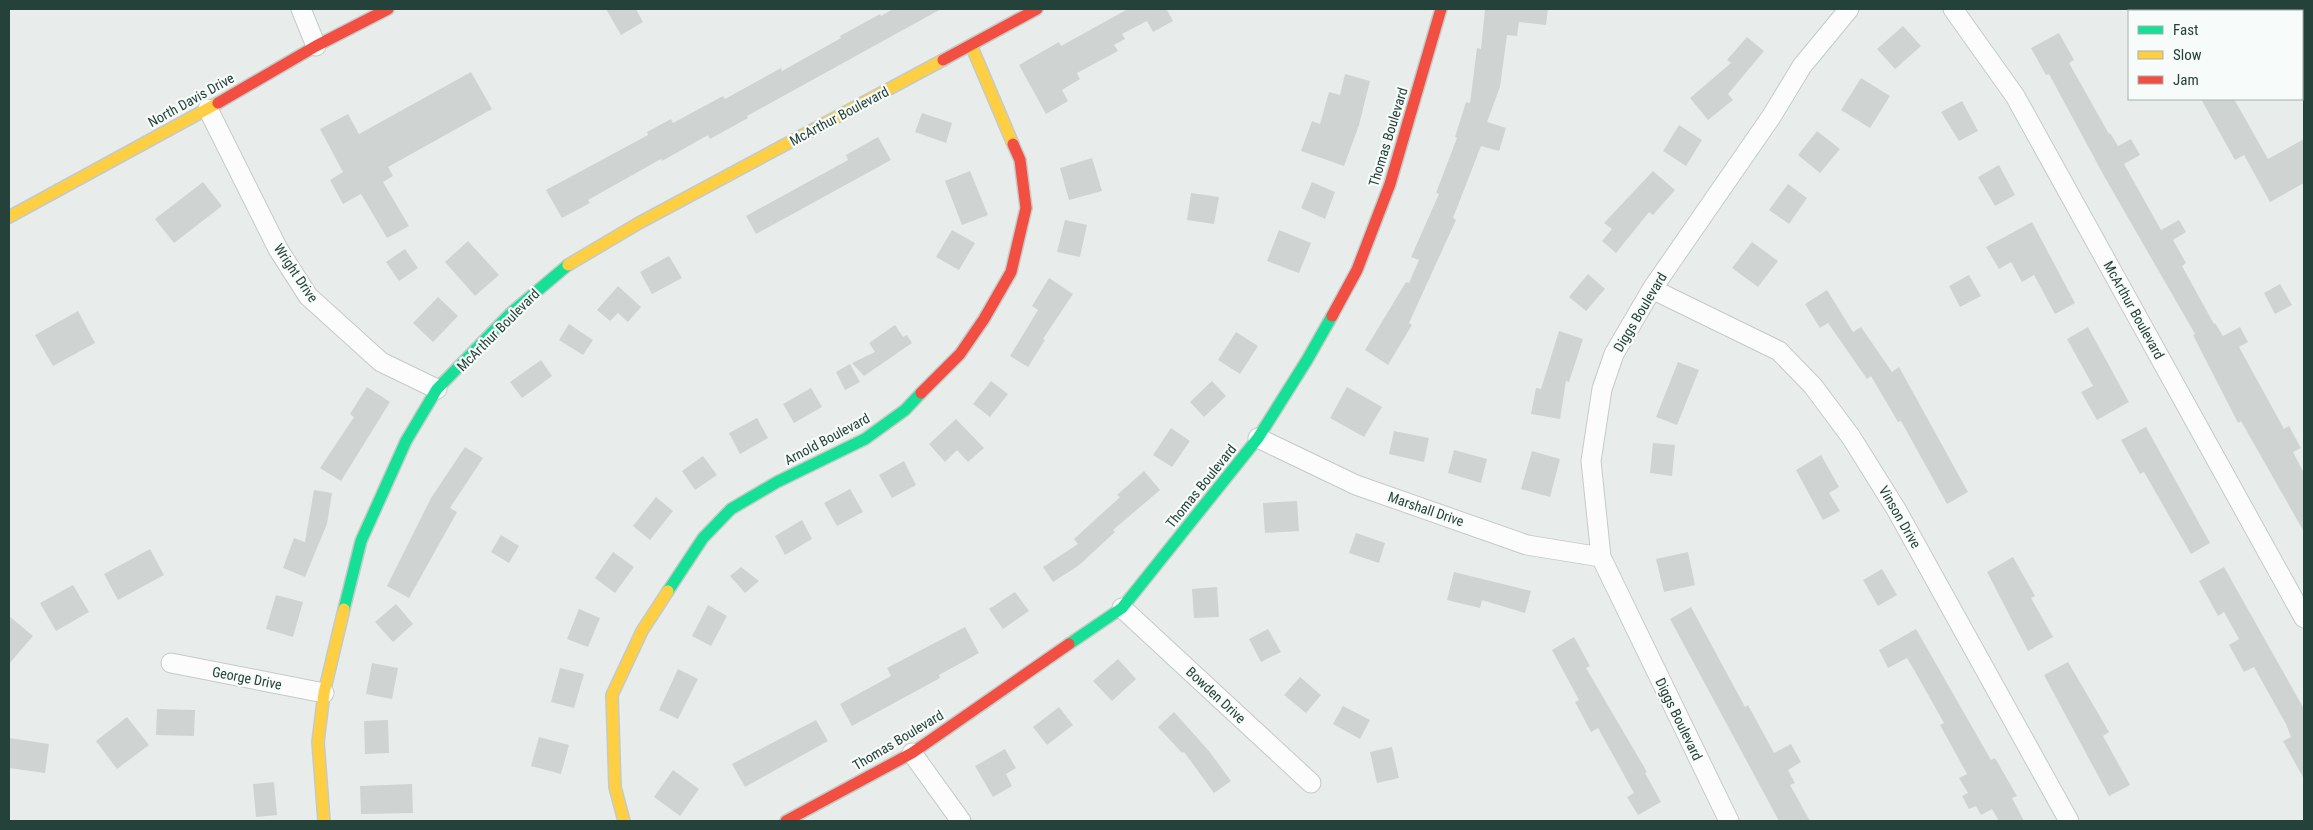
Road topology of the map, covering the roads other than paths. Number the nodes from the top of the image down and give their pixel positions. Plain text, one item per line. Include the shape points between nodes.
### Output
1 (301, 9) edge
2 (388, 9) edge
3 (1037, 9) edge
4 (1441, 9) edge
5 (1849, 9) edge
6 (1952, 9) edge
7 (971, 45) junction
8 (316, 46) junction
9 (208, 109) junction
10 (9, 217) edge
11 (1652, 289) junction
12 (438, 390) junction
13 (1258, 438) junction
14 (1600, 557) junction
15 (1122, 608) junction
16 (2304, 618) edge
17 (171, 663) dead end
18 (324, 693) junction
19 (912, 753) junction
20 (1311, 783) dead end
21 (324, 821) edge
22 (624, 821) edge
23 (786, 821) edge
24 (961, 821) edge
25 (1729, 821) edge
26 (2069, 821) edge

1 - 8 street
2 - 8 street, North Davis Drive
3 - 7 street, McArthur Boulevard
4 - 13 street, Thomas Boulevard via 1390,184 1357,270 1308,360
5 - 11 street, Diggs Boulevard via 1802,66 1771,117
6 - 16 street, McArthur Boulevard via 2015,96
7 - 12 street, McArthur Boulevard via 639,223 562,268 511,313
7 - 22 street, Arnold Boulevard via 1020,160 1026,208 1011,272 960,354 906,410 865,439 777,482 731,509 703,538 642,631 612,695 615,787
8 - 9 street, North Davis Drive
9 - 10 street, North Davis Drive
9 - 12 street, Wright Drive via 278,249 308,296 381,362
11 - 14 street, Diggs Boulevard via 1614,354 1602,389 1591,461
11 - 26 street, Vinson Drive via 1779,350 1813,386 1851,437 1896,509
12 - 18 street, McArthur Boulevard via 406,441 361,541
13 - 14 street, Marshall Drive via 1356,485 1527,545
13 - 15 street, Thomas Boulevard
14 - 25 street, Diggs Boulevard
15 - 19 street, Thomas Boulevard
15 - 20 street, Bowden Drive
17 - 18 street, George Drive
18 - 21 street, McArthur Boulevard via 318,742
19 - 23 street, Thomas Boulevard
19 - 24 street

